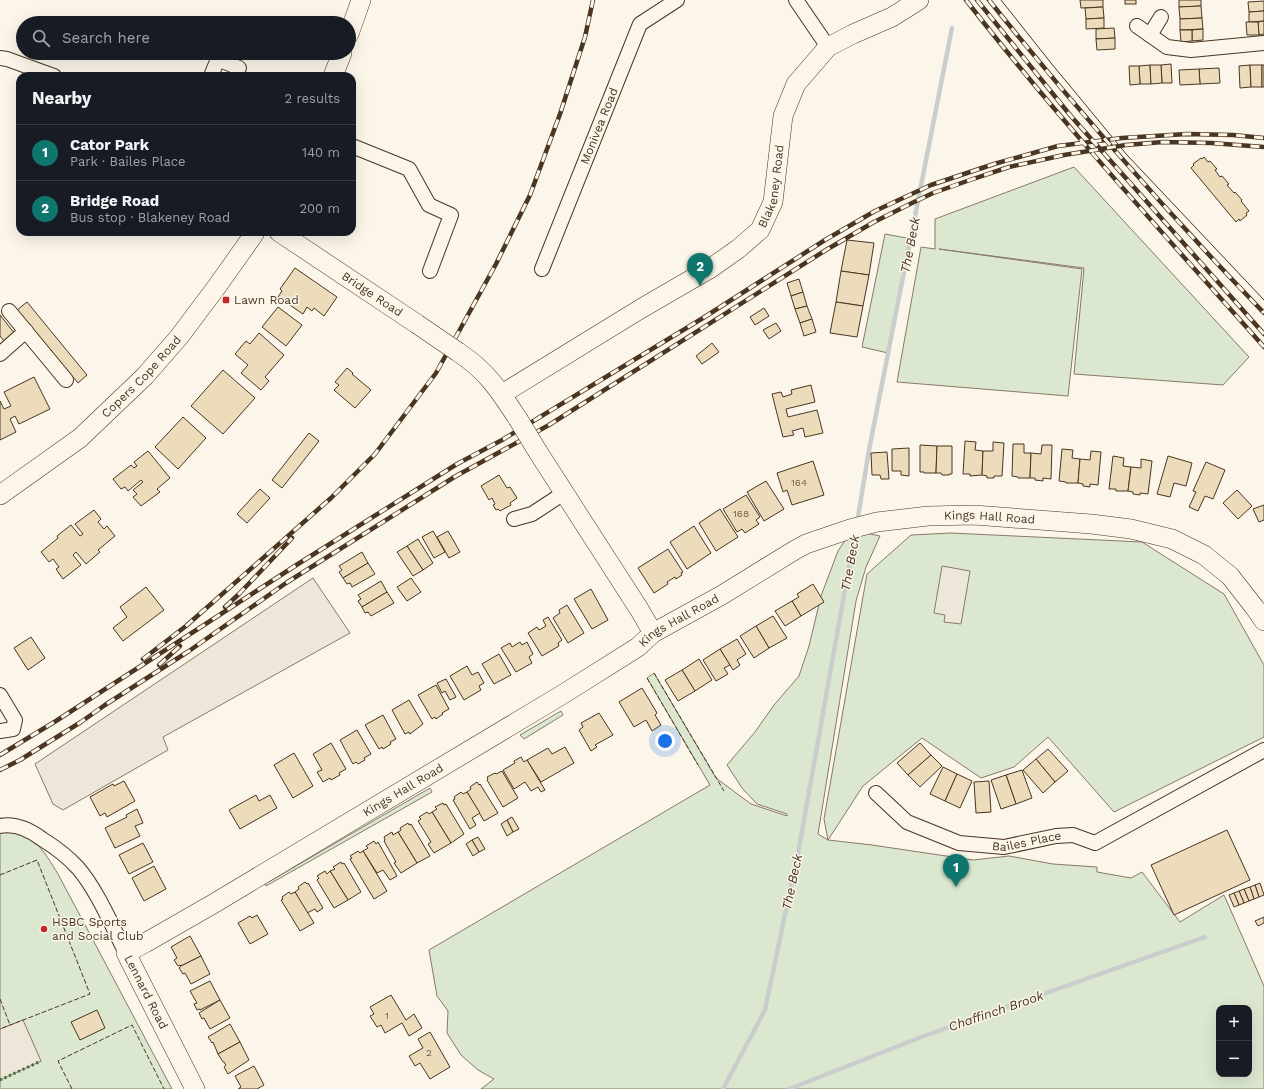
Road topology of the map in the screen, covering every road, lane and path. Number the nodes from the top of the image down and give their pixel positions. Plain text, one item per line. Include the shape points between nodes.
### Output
1 (361, 0) edge
2 (677, 0) edge
3 (796, 0) edge
4 (919, 0) edge
5 (355, 16) edge
6 (1162, 18) dead end
7 (1137, 26) dead end
8 (1150, 35) junction
9 (1264, 43) edge
10 (828, 47) junction
11 (0, 58) edge
12 (218, 60) edge
13 (220, 60) edge
14 (339, 60) edge
15 (239, 68) dead end
16 (43, 72) edge
17 (213, 72) edge
18 (335, 72) edge
19 (356, 148) edge
20 (253, 236) edge
21 (285, 236) edge
22 (542, 269) dead end
23 (430, 271) dead end
24 (9, 311) dead end
25 (26, 331) junction
26 (0, 354) edge
27 (66, 380) dead end
28 (502, 394) junction
29 (564, 493) junction
30 (0, 496) edge
31 (514, 519) dead end
32 (1264, 621) edge
33 (653, 633) junction
34 (0, 695) edge
35 (0, 731) edge
36 (1264, 750) edge
37 (876, 793) dead end
38 (0, 826) edge
39 (126, 952) junction
40 (195, 1089) edge

1 - 5 street
2 - 22 street, Monivea Road via 640,24
3 - 10 street
4 - 10 street, Blakeney Road via 892,17
6 - 8 street
7 - 8 street
8 - 9 street via 1167,47 1191,50
10 - 28 street, Blakeney Road via 796,84 783,116 773,202 760,230 738,250 711,268
11 - 16 street
12 - 17 street
13 - 15 street
14 - 18 street
19 - 23 street via 409,169 429,205 450,215
20 - 30 street, Copers Cope Road via 179,337 146,376 80,438
21 - 28 street, Bridge Road, bridge via 479,367
24 - 25 street
25 - 26 street
25 - 27 street
28 - 29 street, Bridge Road, bridge
29 - 31 street via 532,514
29 - 33 street, Bridge Road
32 - 33 street, Kings Hall Road via 1230,576 1204,555 1172,540 1091,524 974,515 928,516 877,522 806,544
33 - 39 street, Kings Hall Road via 638,647 560,696 212,904
34 - 35 street via 15,720 13,729
36 - 37 street, Bailes Place via 1095,843 1073,835 1004,847 959,843 907,822
38 - 39 street, Lennard Road via 13,825 35,833 78,868
39 - 40 street, Lennard Road

